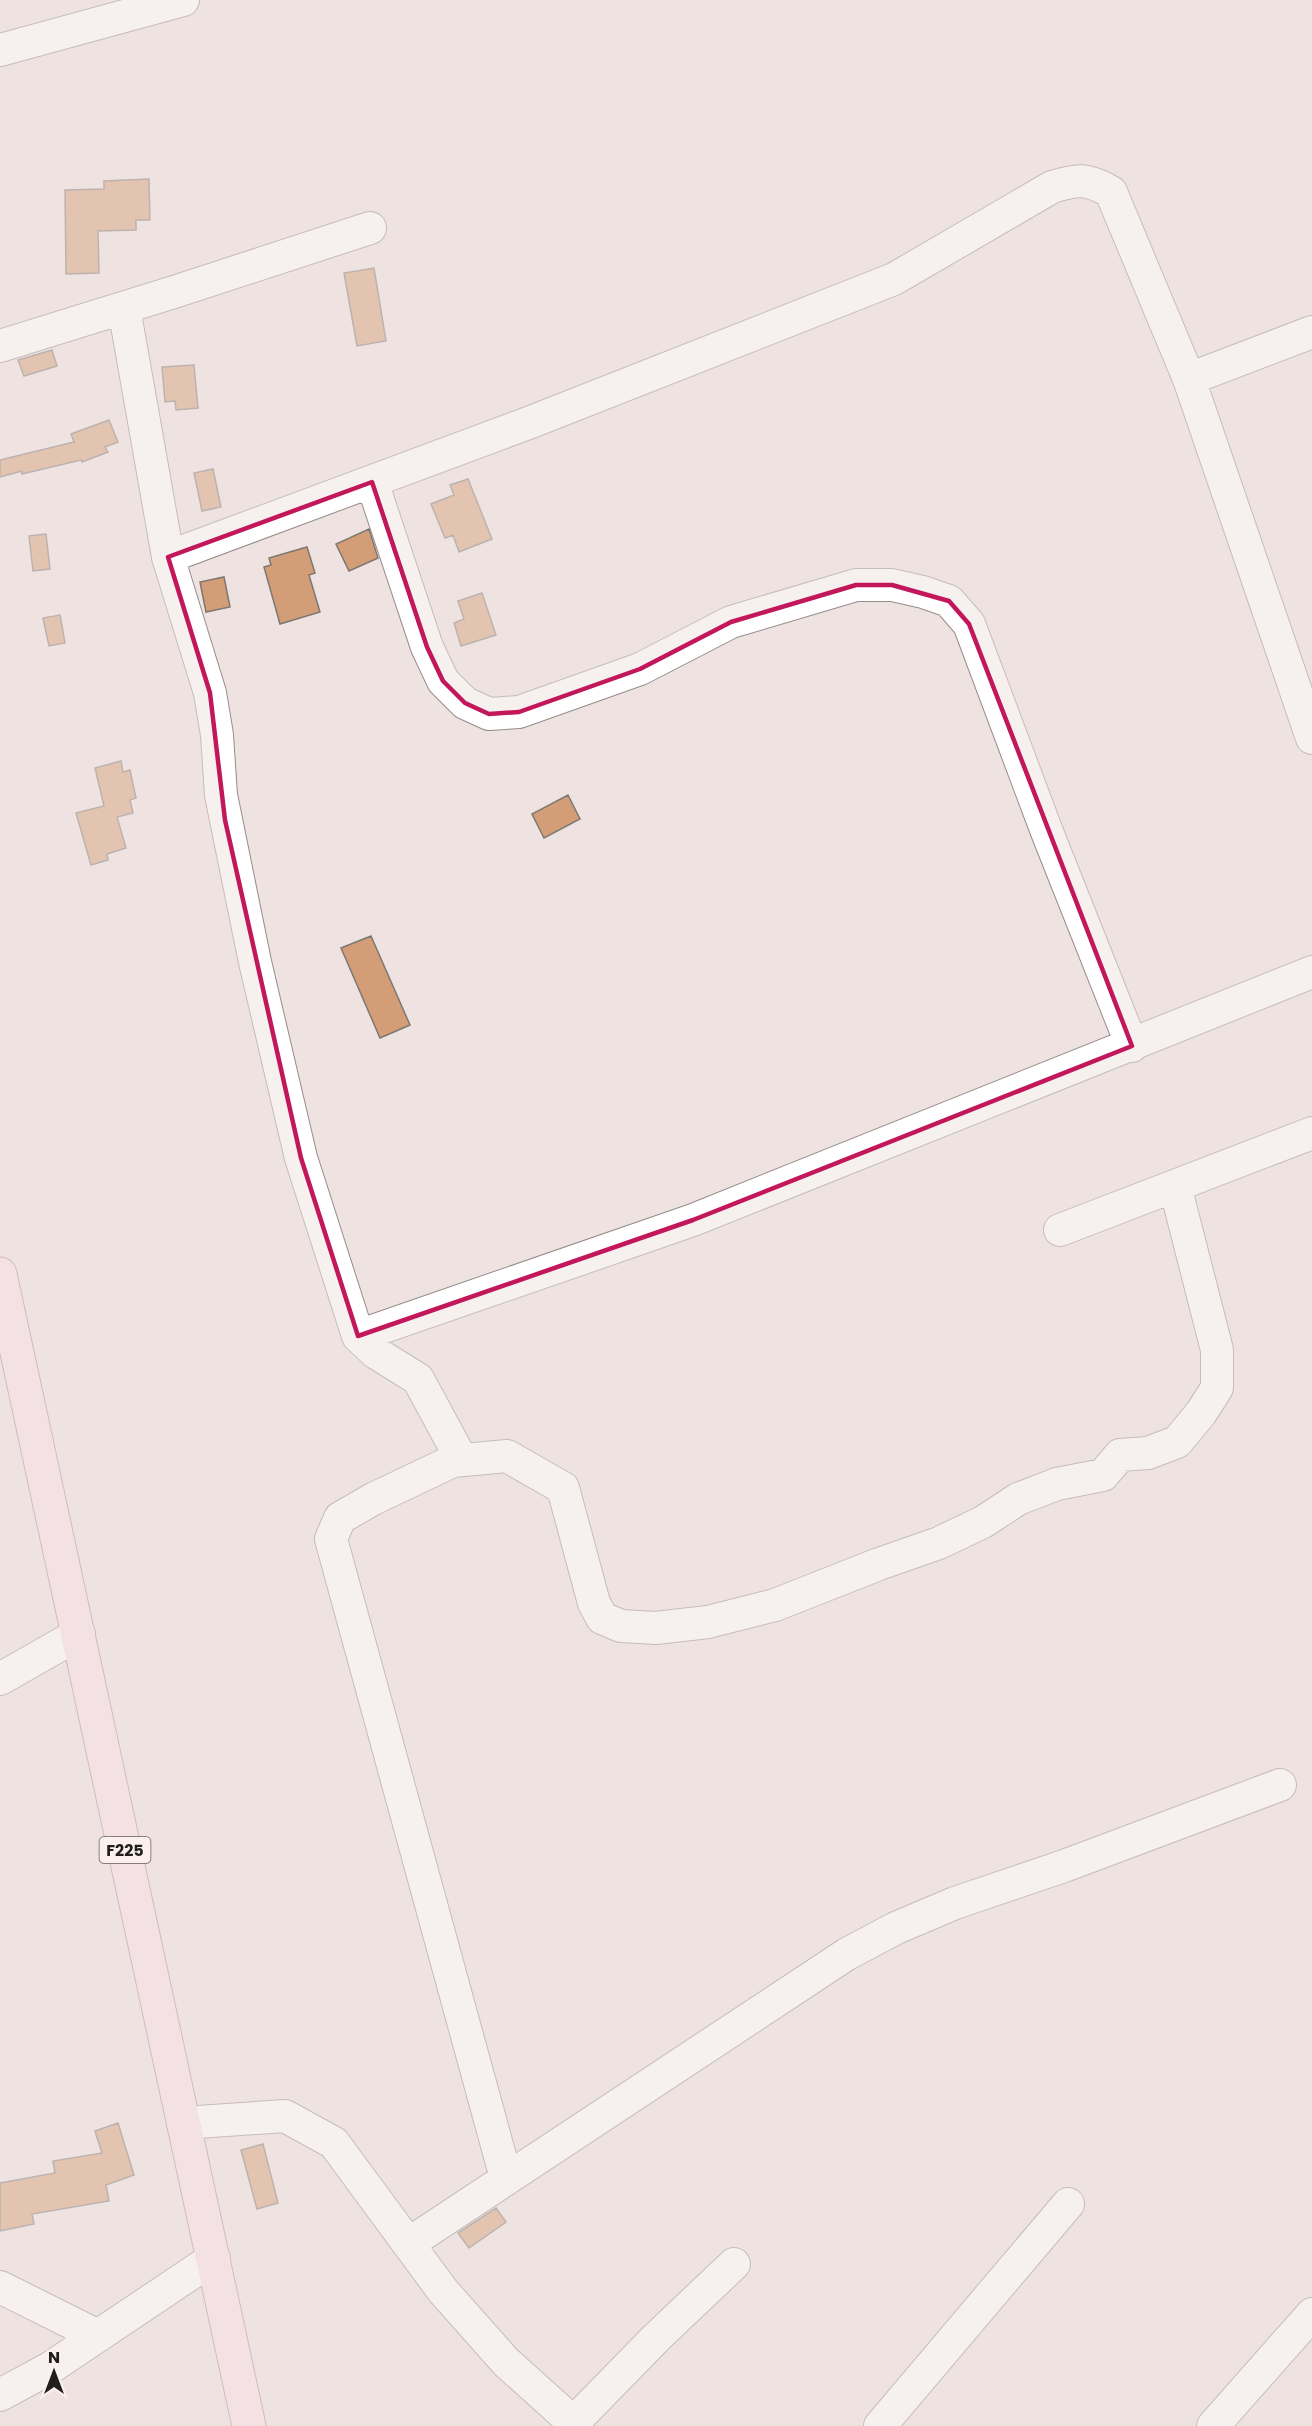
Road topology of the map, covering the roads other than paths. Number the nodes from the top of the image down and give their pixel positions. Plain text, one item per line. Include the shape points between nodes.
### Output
1 (183, 0) edge
2 (0, 50) edge
3 (370, 228) dead end
4 (124, 308) junction
5 (1312, 332) edge
6 (0, 346) edge
7 (1189, 379) junction
8 (372, 482) junction
9 (168, 557) junction
10 (1312, 738) edge
11 (1312, 972) edge
12 (1132, 1046) junction
13 (1312, 1133) edge
14 (1175, 1186) junction
15 (1060, 1230) dead end
16 (0, 1274) edge
17 (358, 1336) junction
18 (453, 1461) junction
19 (79, 1634) junction
20 (0, 1679) edge
21 (1280, 1785) dead end
22 (183, 2123) junction
23 (506, 2178) junction
24 (1068, 2204) dead end
25 (408, 2244) junction
26 (213, 2258) junction
27 (734, 2264) dead end
28 (0, 2288) edge
29 (1312, 2314) edge
30 (98, 2336) junction
31 (0, 2395) edge
32 (575, 2424) edge
33 (249, 2426) edge
34 (880, 2426) edge
35 (1213, 2426) edge

1 - 2 street
3 - 4 street
4 - 6 street
4 - 9 street
5 - 7 street
7 - 8 street via 1111,192 1093,181 1074,180 1052,187 894,279
7 - 10 street
8 - 9 street
8 - 12 street via 427,647 443,681 465,703 489,714 519,712 640,669 732,622 856,585 892,585 949,601 969,624
9 - 17 street via 210,693 225,820 301,1158
11 - 12 street
12 - 17 street via 693,1220
13 - 14 street
14 - 15 street
14 - 18 street via 1217,1350 1217,1388 1201,1413 1177,1442 1148,1452 1120,1455 1103,1475 1057,1484 1018,1498 983,1522 939,1544 775,1605 708,1622 656,1628 621,1626 602,1618 594,1603 563,1488 507,1456
16 - 19 main road, F225
17 - 18 street via 376,1353 418,1379 458,1450
18 - 23 street via 340,1518 331,1539
19 - 20 street
19 - 22 main road, F225
21 - 23 street via 896,1928 848,1954
22 - 25 street via 285,2116 334,2143
22 - 26 main road, F225
23 - 25 street
24 - 34 street
25 - 32 street via 443,2291 506,2362
26 - 30 street
26 - 33 main road, F225
27 - 32 street via 656,2338
28 - 30 street
29 - 35 street
30 - 31 street

